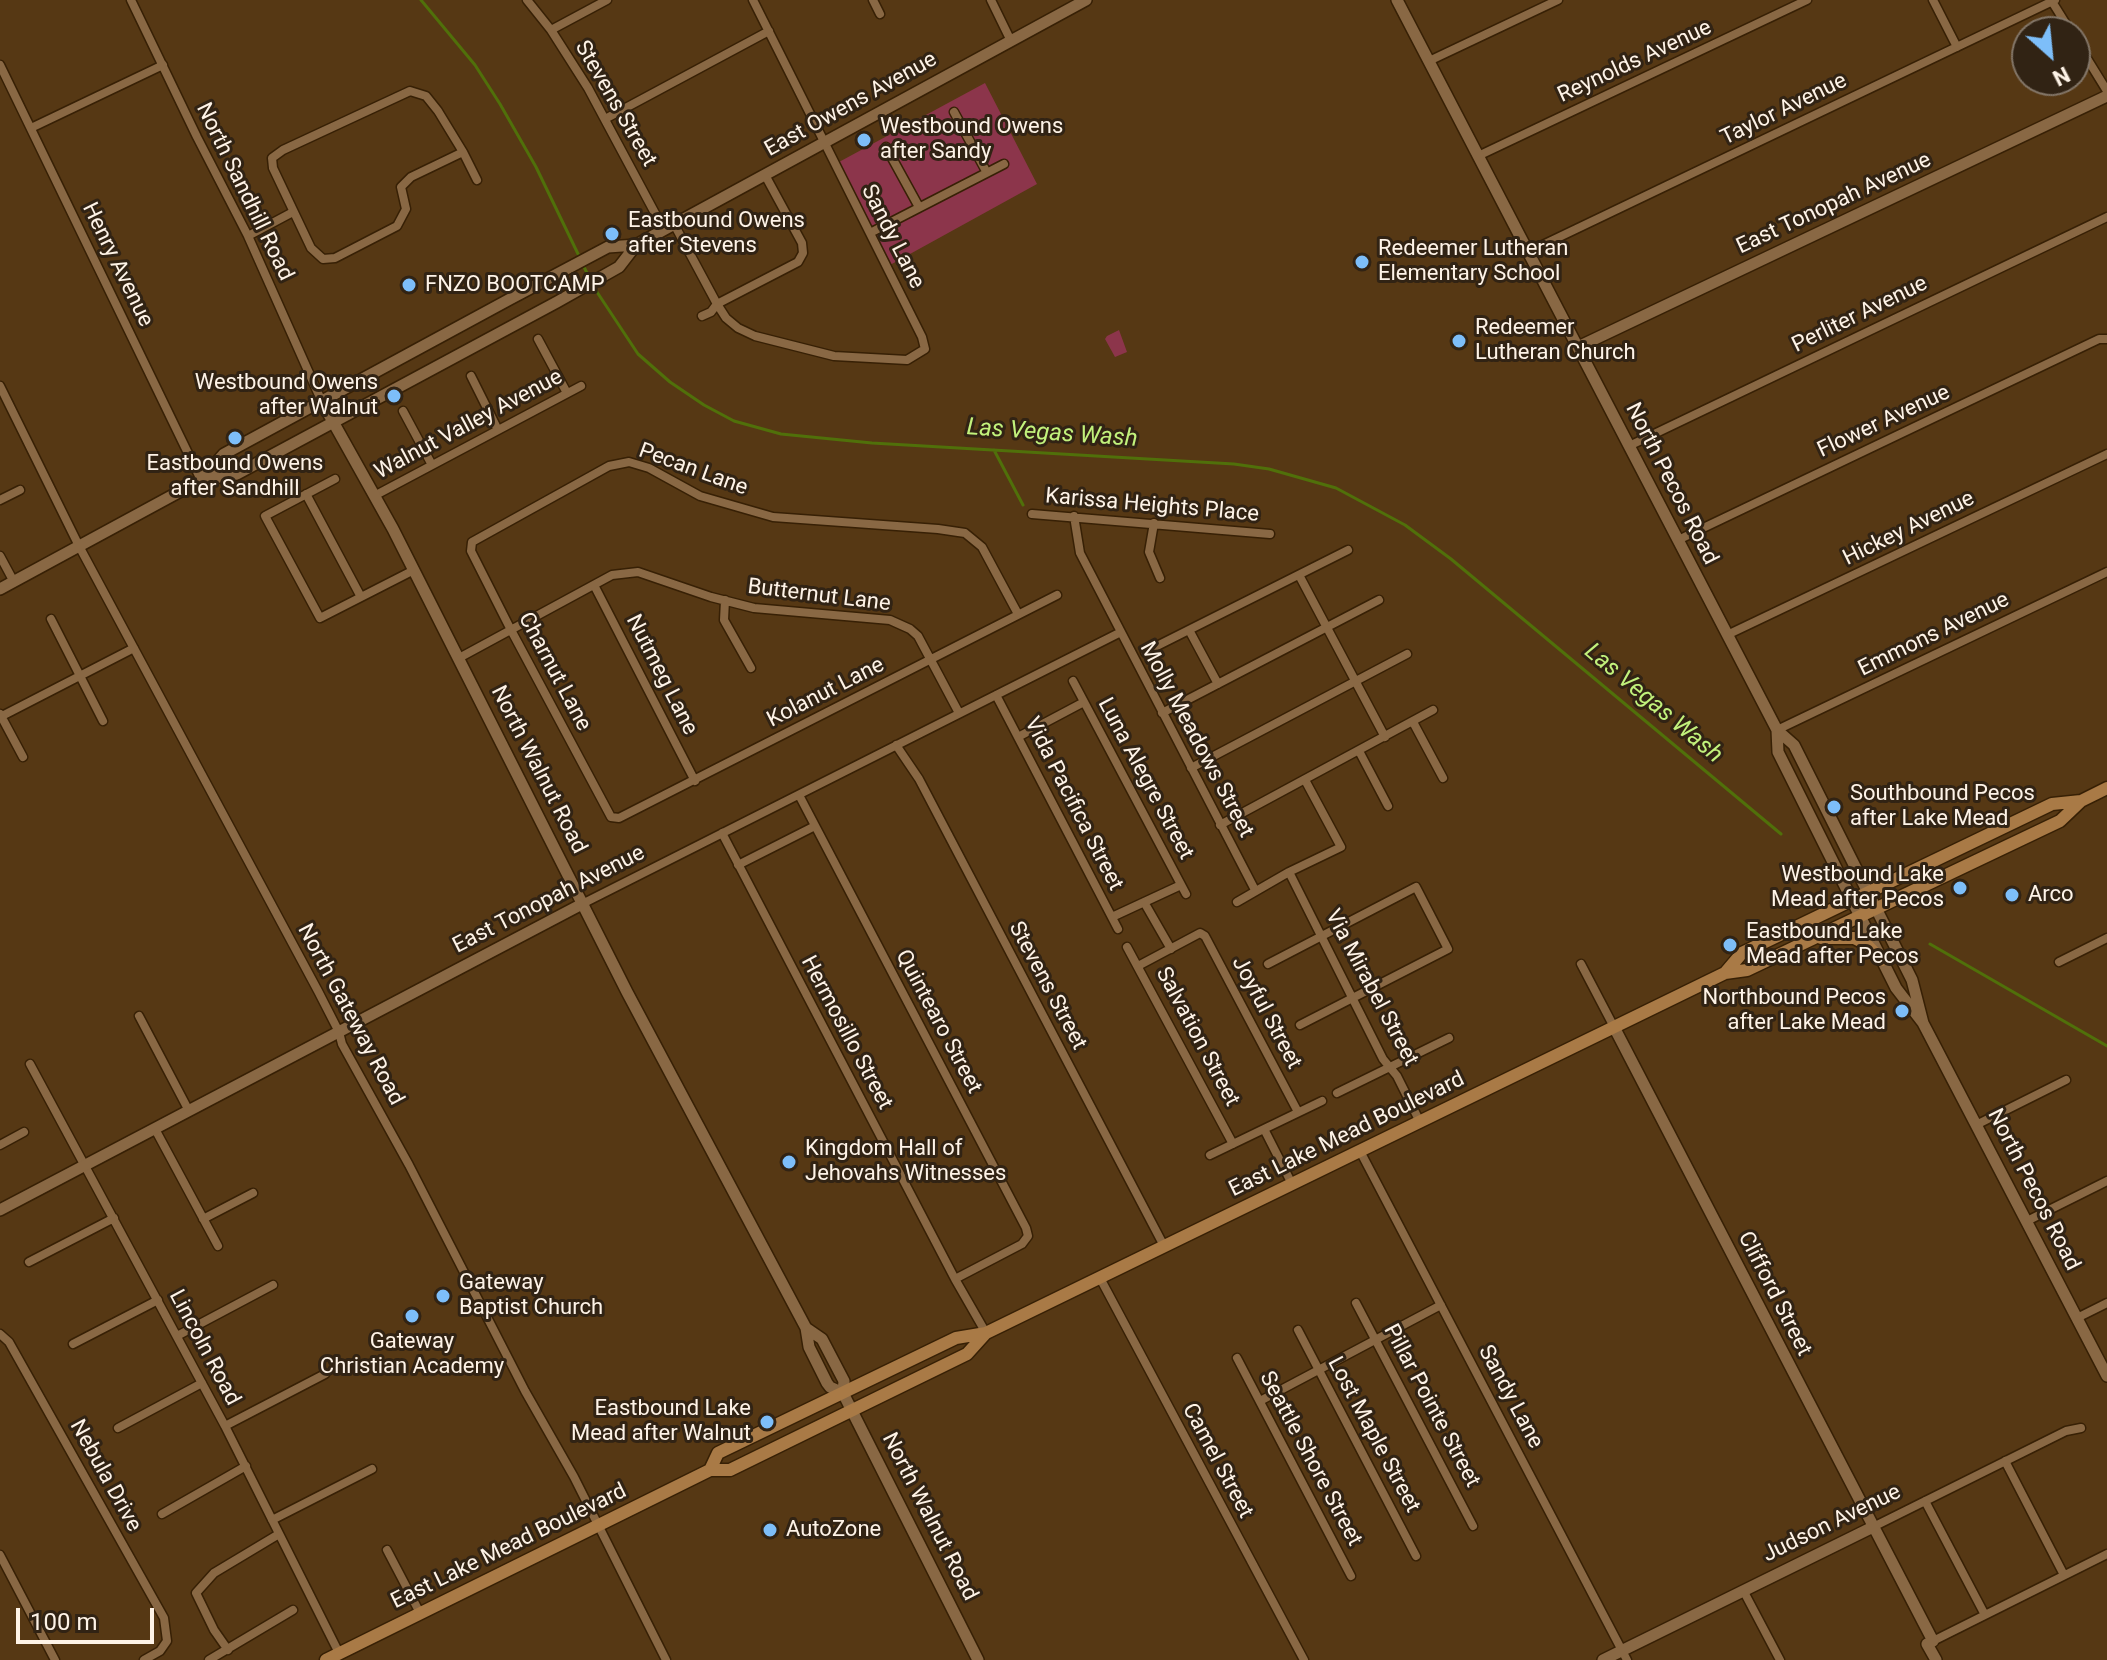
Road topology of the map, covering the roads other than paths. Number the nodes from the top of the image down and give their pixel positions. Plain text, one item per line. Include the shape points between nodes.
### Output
1 (131, 0) edge
2 (527, 0) edge
3 (607, 0) edge
4 (753, 0) edge
5 (873, 0) edge
6 (991, 0) edge
7 (1086, 0) edge
8 (1397, 0) edge
9 (1558, 0) edge
10 (1807, 0) edge
11 (1933, 0) edge
12 (2053, 1) edge
13 (880, 14) dead end
14 (551, 30) junction
15 (769, 31) junction
16 (1011, 41) junction
17 (1957, 47) junction
18 (1429, 61) junction
19 (0, 65) edge
20 (163, 65) junction
21 (2091, 66) edge
22 (2107, 94) edge
23 (954, 112) dead end
24 (605, 119) junction
25 (31, 128) junction
26 (824, 143) junction
27 (886, 147) dead end
28 (463, 152) junction
29 (1478, 156) junction
30 (1004, 164) dead end
31 (986, 171) junction
32 (765, 175) junction
33 (477, 180) dead end
34 (919, 207) junction
35 (293, 212) junction
36 (2107, 217) edge
37 (669, 227) junction
38 (870, 233) junction
39 (248, 236) junction
40 (636, 245) junction
41 (1528, 252) junction
42 (717, 304) junction
43 (702, 316) dead end
44 (538, 339) dead end
45 (2107, 339) edge
46 (1578, 347) junction
47 (925, 349) joint
48 (471, 376) dead end
49 (0, 386) edge
50 (581, 386) dead end
51 (567, 393) junction
52 (322, 402) junction
53 (403, 411) dead end
54 (334, 422) junction
55 (498, 430) junction
56 (1629, 446) junction
57 (2107, 454) edge
58 (432, 465) junction
59 (335, 479) dead end
60 (201, 480) junction
61 (20, 490) dead end
62 (306, 494) junction
63 (374, 496) junction
64 (0, 500) edge
65 (1032, 514) dead end
66 (1074, 516) junction
67 (1154, 523) junction
68 (1270, 534) dead end
69 (1678, 540) junction
70 (472, 542) joint
71 (79, 546) junction
72 (1348, 550) dead end
73 (0, 556) edge
74 (414, 570) junction
75 (2107, 572) edge
76 (1299, 575) junction
77 (1160, 578) dead end
78 (14, 582) junction
79 (594, 585) junction
80 (0, 589) edge
81 (1057, 595) dead end
82 (361, 597) junction
83 (725, 600) junction
84 (1379, 600) dead end
85 (1018, 614) junction
86 (51, 619) dead end
87 (1327, 628) junction
88 (511, 630) junction
89 (1189, 630) junction
90 (1119, 633) junction
91 (1727, 635) junction
92 (134, 648) junction
93 (1145, 652) dead end
94 (1407, 654) dead end
95 (459, 658) junction
96 (931, 659) junction
97 (751, 668) dead end
98 (80, 676) junction
99 (1073, 681) dead end
100 (1355, 681) junction
101 (1218, 684) junction
102 (996, 695) junction
103 (1084, 702) junction
104 (1433, 710) dead end
105 (959, 713) junction
106 (1162, 713) junction
107 (1, 715) edge
108 (103, 721) dead end
109 (1413, 722) junction
110 (1777, 730) junction
111 (1018, 737) junction
112 (1385, 737) junction
113 (896, 745) junction
114 (1359, 751) junction
115 (23, 757) dead end
116 (1191, 768) junction
117 (1443, 778) dead end
118 (1305, 780) junction
119 (695, 781) junction
120 (2107, 788) edge
121 (799, 795) junction
122 (2081, 801) junction
123 (1388, 806) dead end
124 (611, 817) joint
125 (1220, 825) junction
126 (815, 826) junction
127 (722, 833) junction
128 (738, 865) junction
129 (1289, 872) junction
130 (1181, 885) junction
131 (1255, 890) junction
132 (1868, 892) junction
133 (1186, 894) dead end
134 (1852, 900) junction
135 (1144, 902) junction
136 (1237, 902) dead end
137 (584, 903) junction
138 (1876, 909) junction
139 (1860, 916) junction
140 (1112, 917) junction
141 (1118, 929) dead end
142 (1321, 936) junction
143 (2107, 938) edge
144 (1813, 939) junction
145 (1127, 947) dead end
146 (1171, 949) junction
147 (1882, 960) junction
148 (2059, 962) dead end
149 (1268, 964) dead end
150 (1581, 964) dead end
151 (1138, 966) junction
152 (1725, 973) junction
153 (1354, 998) junction
154 (139, 1016) dead end
155 (1923, 1023) junction
156 (1300, 1025) dead end
157 (1614, 1027) junction
158 (339, 1032) junction
159 (1449, 1038) dead end
160 (30, 1064) dead end
161 (1391, 1067) junction
162 (2066, 1080) dead end
163 (1337, 1093) dead end
164 (1322, 1101) dead end
165 (189, 1111) junction
166 (1298, 1112) junction
167 (1420, 1122) junction
168 (1976, 1125) junction
169 (155, 1129) junction
170 (1264, 1129) junction
171 (24, 1132) dead end
172 (1233, 1144) junction
173 (0, 1145) edge
174 (1360, 1151) junction
175 (1210, 1155) dead end
176 (86, 1166) junction
177 (2107, 1181) edge
178 (1292, 1184) junction
179 (253, 1193) dead end
180 (0, 1210) edge
181 (114, 1218) junction
182 (203, 1219) junction
183 (2027, 1221) junction
184 (218, 1246) dead end
185 (1164, 1246) junction
186 (29, 1262) dead end
187 (1100, 1278) junction
188 (955, 1279) junction
189 (273, 1285) dead end
190 (158, 1300) junction
191 (1356, 1303) dead end
192 (2107, 1303) edge
193 (1441, 1305) junction
194 (2077, 1318) junction
195 (1298, 1330) dead end
196 (986, 1333) junction
197 (0, 1334) edge
198 (177, 1336) junction
199 (1375, 1340) junction
200 (73, 1344) dead end
201 (1237, 1358) dead end
202 (1318, 1369) junction
203 (325, 1374) dead end
204 (2107, 1376) edge
205 (202, 1383) junction
206 (843, 1393) junction
207 (1260, 1401) junction
208 (853, 1410) junction
209 (225, 1426) junction
210 (118, 1428) dead end
211 (2081, 1428) dead end
212 (2005, 1461) junction
213 (246, 1466) junction
214 (372, 1469) dead end
215 (710, 1470) junction
216 (1925, 1501) junction
217 (162, 1514) dead end
218 (272, 1520) junction
219 (597, 1526) junction
220 (1473, 1526) dead end
221 (1873, 1527) junction
222 (279, 1534) junction
223 (387, 1550) dead end
224 (2107, 1554) edge
225 (0, 1555) edge
226 (1416, 1556) dead end
227 (2064, 1575) junction
228 (1351, 1576) dead end
229 (1743, 1590) junction
230 (293, 1610) dead end
231 (420, 1613) junction
232 (1985, 1615) junction
233 (1930, 1642) junction
234 (228, 1650) junction
235 (345, 1655) edge
236 (1625, 1655) edge
237 (55, 1660) edge
238 (144, 1660) edge
239 (209, 1660) edge
240 (326, 1660) edge
241 (666, 1660) edge
242 (978, 1660) edge
243 (1304, 1660) edge
244 (1603, 1660) edge
245 (1780, 1660) edge
246 (1936, 1660) edge

1 - 20 street, North Sandhill Road
2 - 14 street, Stevens Street
3 - 14 street
4 - 15 street, Sandy Lane
5 - 13 street
6 - 16 street
7 - 16 street, East Owens Avenue
8 - 18 street, North Pecos Road
9 - 18 street
10 - 29 street, Reynolds Avenue
11 - 17 street
12 - 17 street, Taylor Avenue
14 - 24 street, Stevens Street
15 - 24 street
15 - 26 street, Sandy Lane
16 - 26 street, East Owens Avenue
17 - 41 street, Taylor Avenue
18 - 29 street, North Pecos Road
19 - 25 street, Henry Avenue
20 - 25 street
20 - 39 street, North Sandhill Road
21 - 22 street
22 - 46 street, East Tonopah Avenue
23 - 31 street
24 - 37 street, Stevens Street
25 - 60 street, Henry Avenue
26 - 32 street, East Owens Avenue
26 - 38 street, Sandy Lane
27 - 34 street
28 - 33 street
28 - 35 street via 401,187 406,209 397,226 335,258 316,254
28 - 35 street via 426,96 410,91 272,158
29 - 41 street, North Pecos Road
30 - 31 street
31 - 34 street
32 - 37 street, East Owens Avenue
32 - 42 street via 803,253 798,262
34 - 38 street
35 - 39 street
36 - 56 street, Perliter Avenue
37 - 40 street, East Owens Avenue
37 - 42 street, Stevens Street
38 - 47 street, Sandy Lane
39 - 52 street, North Sandhill Road
40 - 52 street, East Owens Avenue via 608,247
40 - 54 street, East Owens Avenue via 619,267
41 - 46 street, North Pecos Road
42 - 43 street
42 - 47 street, Stevens Street via 726,318 747,332 834,356 907,360
44 - 51 street
45 - 69 street, Flower Avenue
46 - 56 street, North Pecos Road
48 - 55 street
49 - 71 street, North Gateway Road
50 - 51 street, Walnut Valley Avenue
51 - 55 street, Walnut Valley Avenue
52 - 54 street, North Walnut Road
52 - 60 street, East Owens Avenue via 224,454
53 - 58 street
54 - 60 street, East Owens Avenue via 237,474
54 - 63 street, North Walnut Road
55 - 58 street, Walnut Valley Avenue
56 - 69 street, North Pecos Road
57 - 91 street, Hickey Avenue
58 - 63 street, Walnut Valley Avenue
59 - 62 street
60 - 71 street, East Owens Avenue
61 - 64 street
62 - 82 street
62 - 82 street via 265,516 306,593 320,618
63 - 74 street, North Walnut Road
65 - 66 street, Karissa Heights Place
66 - 67 street, Karissa Heights Place
66 - 90 street, Molly Meadows Street via 1080,553
67 - 68 street, Karissa Heights Place
67 - 77 street via 1149,552
69 - 91 street, North Pecos Road
70 - 85 street, Pecan Lane via 609,466 629,462 700,496 773,517 965,533 982,547
70 - 88 street, Charnut Lane via 471,551
71 - 78 street, East Owens Avenue
71 - 92 street, North Gateway Road
72 - 76 street
73 - 78 street
74 - 82 street
74 - 95 street, North Walnut Road
75 - 110 street, Emmons Avenue
76 - 87 street
76 - 89 street
78 - 80 street, East Owens Avenue
79 - 83 street, Butternut Lane via 612,575 638,572
79 - 88 street, Butternut Lane
79 - 119 street, Nutmeg Lane
81 - 85 street, Kolanut Lane
83 - 96 street, Butternut Lane via 796,613 890,620 918,636
83 - 97 street via 724,620
84 - 87 street
85 - 96 street, Kolanut Lane
86 - 98 street
87 - 100 street
87 - 101 street
88 - 95 street, Butternut Lane
88 - 124 street, Charnut Lane
89 - 93 street
89 - 101 street
90 - 102 street, East Tonopah Avenue
90 - 106 street, Molly Meadows Street
91 - 110 street, North Pecos Road
92 - 98 street
92 - 158 street, North Gateway Road
94 - 100 street
95 - 137 street, North Walnut Road
96 - 105 street, Butternut Lane
96 - 119 street, Kolanut Lane
98 - 107 street
98 - 108 street
99 - 103 street, Luna Alegre Street
100 - 112 street
100 - 116 street
101 - 106 street
102 - 105 street, East Tonopah Avenue
102 - 111 street, Vida Pacifica Street
103 - 111 street
103 - 130 street, Luna Alegre Street
104 - 109 street
105 - 113 street, East Tonopah Avenue
106 - 116 street, Molly Meadows Street
107 - 115 street
109 - 112 street
109 - 117 street
110 - 132 street, North Pecos Road via 1794,745
110 - 134 street, North Pecos Road via 1778,752
111 - 140 street, Vida Pacifica Street
112 - 114 street
113 - 121 street, East Tonopah Avenue
113 - 185 street, Stevens Street via 919,779
114 - 118 street
114 - 123 street
116 - 125 street, Molly Meadows Street
118 - 125 street
118 - 129 street via 1341,847
119 - 124 street, Kolanut Lane via 627,816
120 - 122 main road, East Lake Mead Boulevard
121 - 126 street, Quintearo Street
121 - 127 street, East Tonopah Avenue
122 - 132 main road, East Lake Mead Boulevard via 2052,804
122 - 138 main road, East Lake Mead Boulevard via 2060,821
125 - 131 street, Molly Meadows Street
126 - 128 street
126 - 188 street, Quintearo Street via 1028,1236
127 - 128 street, Hermosillo Street
127 - 137 street, East Tonopah Avenue
128 - 188 street, Hermosillo Street
129 - 131 street
129 - 142 street, Via Mirabel Street
130 - 133 street, Luna Alegre Street
130 - 135 street
131 - 136 street
132 - 134 main road, East Lake Mead Boulevard
132 - 138 street, North Pecos Road
134 - 139 street, North Pecos Road
134 - 152 main road, East Lake Mead Boulevard via 1742,953
135 - 140 street
135 - 146 street
137 - 158 street, East Tonopah Avenue
137 - 206 street, North Walnut Road via 806,1328 827,1383
138 - 139 main road, East Lake Mead Boulevard
138 - 155 street, North Pecos Road via 1912,980
139 - 144 main road, East Lake Mead Boulevard
139 - 147 street, North Pecos Road
140 - 141 street, Vida Pacifica Street
142 - 149 street
142 - 153 street, Via Mirabel Street
142 - 153 street via 1416,887 1448,949
143 - 148 street
144 - 147 main road via 1854,938
144 - 152 main road, East Lake Mead Boulevard via 1747,970
145 - 151 street, Salvation Street
146 - 151 street
146 - 166 street, Joyful Street via 1200,933 1205,936
147 - 155 street, North Pecos Road
150 - 157 street, Clifford Street
151 - 172 street, Salvation Street
152 - 157 main road, East Lake Mead Boulevard
153 - 156 street
153 - 161 street, Via Mirabel Street
154 - 165 street
155 - 168 street, North Pecos Road
157 - 167 main road, East Lake Mead Boulevard
157 - 221 street, Clifford Street
158 - 165 street, East Tonopah Avenue
158 - 219 street, North Gateway Road
159 - 161 street
160 - 176 street, Lincoln Road
161 - 163 street
161 - 167 street, Via Mirabel Street
162 - 168 street
164 - 166 street
165 - 169 street, East Tonopah Avenue
166 - 170 street
167 - 174 main road, East Lake Mead Boulevard
168 - 183 street, North Pecos Road
169 - 176 street, East Tonopah Avenue
169 - 182 street
170 - 172 street
170 - 178 street
171 - 173 street
172 - 175 street
174 - 178 main road, East Lake Mead Boulevard
174 - 193 street, Sandy Lane
176 - 180 street, East Tonopah Avenue
176 - 181 street, Lincoln Road
177 - 183 street
178 - 185 main road, East Lake Mead Boulevard
179 - 182 street
181 - 186 street
181 - 190 street, Lincoln Road
182 - 184 street
183 - 194 street, North Pecos Road
185 - 187 main road, East Lake Mead Boulevard
187 - 196 main road, East Lake Mead Boulevard
187 - 243 street, Camel Street
188 - 196 street, Hermosillo Street
189 - 198 street
190 - 198 street, Lincoln Road
190 - 200 street
191 - 199 street, Pillar Pointe Street
192 - 194 street
193 - 199 street
193 - 236 street, Sandy Lane
194 - 204 street, North Pecos Road
195 - 202 street, Lost Maple Street
196 - 206 main road, East Lake Mead Boulevard via 956,1338
196 - 208 main road, East Lake Mead Boulevard via 967,1354
197 - 238 street, Nebula Drive via 164,1618 167,1641
198 - 205 street, Lincoln Road
199 - 202 street
199 - 220 street, Pillar Pointe Street
201 - 207 street, Seattle Shore Street
202 - 207 street
202 - 226 street, Lost Maple Street
203 - 209 street
205 - 209 street, Lincoln Road
205 - 210 street
206 - 208 street, North Walnut Road
206 - 215 main road, East Lake Mead Boulevard via 718,1453
207 - 228 street, Seattle Shore Street
208 - 215 main road, East Lake Mead Boulevard via 730,1470
208 - 242 street, North Walnut Road
209 - 213 street, Lincoln Road
211 - 212 street, Judson Avenue
212 - 216 street, Judson Avenue
212 - 227 street
213 - 217 street
213 - 218 street, Lincoln Road
214 - 218 street
215 - 219 main road, East Lake Mead Boulevard
216 - 221 street, Judson Avenue
216 - 232 street
218 - 222 street, Lincoln Road
219 - 231 main road, East Lake Mead Boulevard
219 - 241 street, North Gateway Road
221 - 229 street, Judson Avenue
221 - 233 street, Clifford Street
222 - 234 street via 214,1573 196,1593
222 - 235 street, Lincoln Road
223 - 231 street
224 - 227 street
225 - 237 street
227 - 232 street
229 - 236 street, Judson Avenue
229 - 245 street
230 - 234 street
231 - 235 main road, East Lake Mead Boulevard
232 - 233 street
233 - 246 street, Clifford Street
234 - 239 street
235 - 240 main road, East Lake Mead Boulevard
236 - 244 street, Judson Avenue

